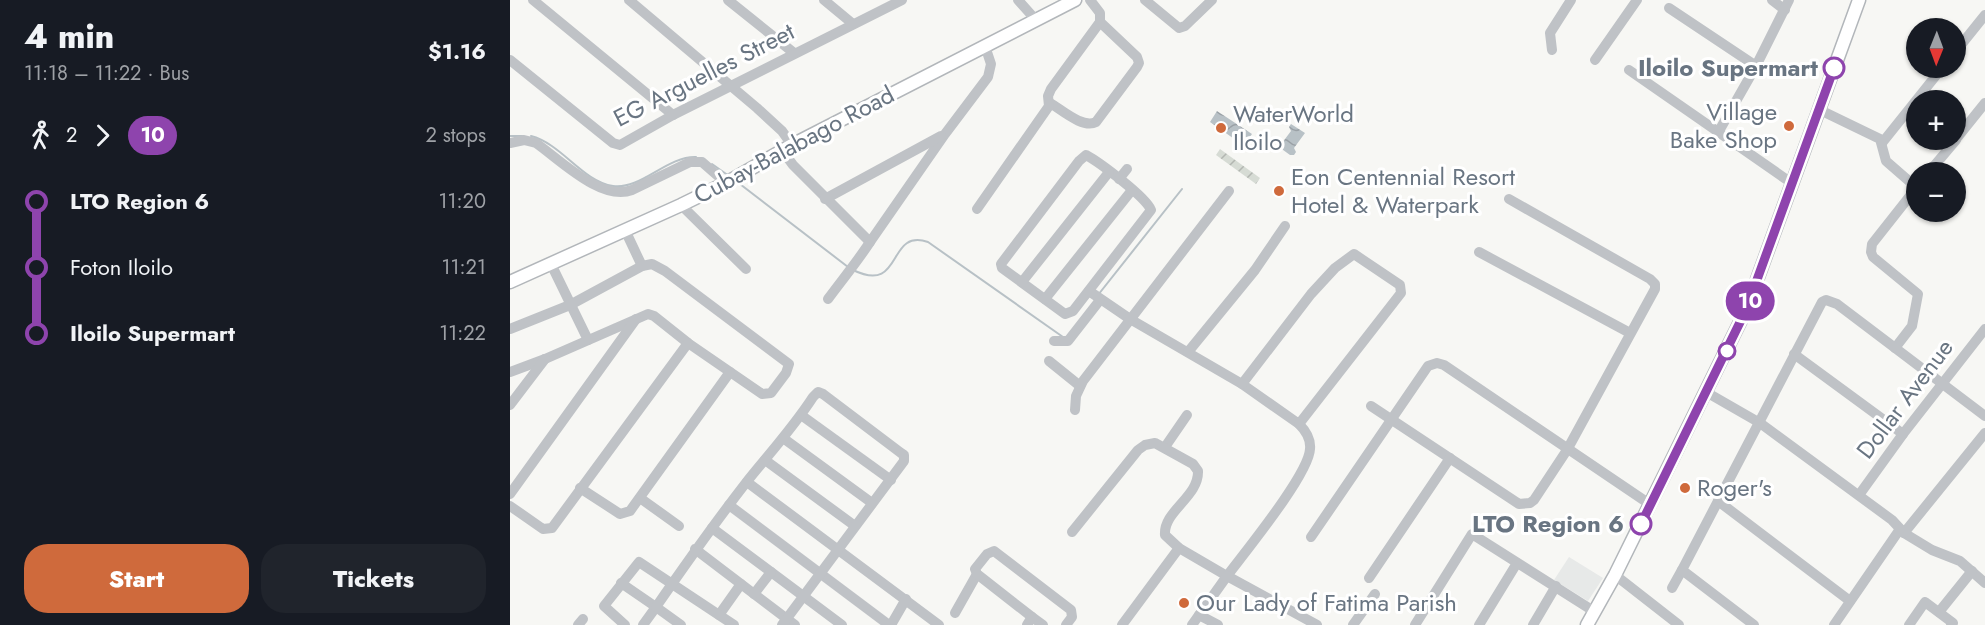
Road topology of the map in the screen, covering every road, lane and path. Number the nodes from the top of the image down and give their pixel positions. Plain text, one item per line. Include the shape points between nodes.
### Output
1 (628, 0) edge
2 (728, 0) edge
3 (824, 0) edge
4 (902, 0) edge
5 (1018, 0) edge
6 (1074, 0) edge
7 (1090, 0) edge
8 (1145, 0) edge
9 (1212, 0) edge
10 (1571, 0) edge
11 (1637, 0) edge
12 (1772, 0) edge
13 (1859, 0) edge
14 (540, 2) edge
15 (1787, 5) edge
16 (1669, 8) dead end
17 (1985, 15) edge
18 (1035, 19) junction
19 (1100, 22) junction
20 (853, 24) junction
21 (1966, 39) edge
22 (985, 46) junction
23 (1552, 50) dead end
24 (794, 53) junction
25 (510, 60) edge
26 (1595, 60) dead end
27 (1756, 66) junction
28 (1629, 70) dead end
29 (1934, 78) edge
30 (730, 86) junction
31 (1050, 103) junction
32 (1985, 103) edge
33 (1820, 110) junction
34 (673, 115) junction
35 (1966, 127) edge
36 (1719, 131) junction
37 (945, 134) junction
38 (1882, 142) junction
39 (510, 143) edge
40 (787, 147) junction
41 (1947, 150) edge
42 (1937, 162) edge
43 (1127, 169) dead end
44 (1109, 172) junction
45 (1906, 178) edge
46 (733, 179) junction
47 (1119, 179) junction
48 (1793, 184) junction
49 (1132, 190) junction
50 (1229, 191) dead end
51 (825, 199) junction
52 (1509, 199) dead end
53 (1906, 202) edge
54 (681, 206) junction
55 (977, 209) dead end
56 (1285, 226) dead end
57 (625, 230) junction
58 (870, 242) junction
59 (1479, 252) dead end
60 (551, 264) junction
61 (642, 266) junction
62 (746, 269) dead end
63 (510, 282) edge
64 (1022, 282) junction
65 (1095, 296) junction
66 (1045, 298) junction
67 (828, 299) dead end
68 (570, 305) junction
69 (636, 319) junction
70 (1130, 319) junction
71 (510, 329) edge
72 (1985, 329) edge
73 (1630, 333) junction
74 (588, 340) junction
75 (1054, 341) dead end
76 (688, 343) junction
77 (1895, 348) junction
78 (1188, 352) junction
79 (1794, 354) junction
80 (546, 359) junction
81 (1048, 361) dead end
82 (510, 372) edge
83 (730, 372) junction
84 (1242, 384) junction
85 (1941, 384) junction
86 (1080, 386) junction
87 (1706, 392) junction
88 (510, 405) edge
89 (1371, 406) dead end
90 (1075, 410) dead end
91 (801, 415) junction
92 (1186, 415) dead end
93 (1985, 416) edge
94 (1392, 421) junction
95 (1760, 423) junction
96 (1299, 424) junction
97 (1985, 433) edge
98 (1903, 434) junction
99 (783, 438) junction
100 (1165, 447) junction
101 (1568, 450) junction
102 (1450, 458) junction
103 (765, 460) junction
104 (891, 480) junction
105 (747, 482) junction
106 (580, 488) junction
107 (510, 494) edge
108 (1859, 495) junction
109 (640, 498) junction
110 (1718, 501) junction
111 (872, 503) junction
112 (729, 505) junction
113 (1651, 505) junction
114 (510, 506) edge
115 (679, 526) dead end
116 (855, 526) junction
117 (712, 528) junction
118 (1902, 531) junction
119 (1072, 532) dead end
120 (1311, 537) dead end
121 (695, 549) junction
122 (1179, 549) junction
123 (838, 550) junction
124 (1517, 563) junction
125 (1682, 570) junction
126 (1972, 571) junction
127 (771, 572) junction
128 (822, 573) junction
129 (977, 574) junction
130 (1227, 576) junction
131 (1615, 576) junction
132 (1369, 578) dead end
133 (621, 583) junction
134 (1985, 583) edge
135 (672, 584) junction
136 (741, 584) junction
137 (1556, 586) junction
138 (1672, 588) dead end
139 (754, 594) junction
140 (1375, 594) dead end
141 (805, 595) junction
142 (906, 599) junction
143 (1850, 601) junction
144 (656, 607) junction
145 (1595, 612) junction
146 (1939, 612) junction
147 (955, 613) dead end
148 (719, 615) junction
149 (926, 621) edge
150 (1030, 621) edge
151 (1195, 622) edge
152 (788, 623) edge
153 (625, 625) edge
154 (643, 625) edge
155 (681, 625) edge
156 (734, 625) edge
157 (842, 625) edge
158 (890, 625) edge
159 (939, 625) edge
160 (1043, 625) edge
161 (1066, 625) edge
162 (1122, 625) edge
163 (1218, 625) edge
164 (1317, 625) edge
165 (1353, 625) edge
166 (1415, 625) edge
167 (1479, 625) edge
168 (1533, 625) edge
169 (1587, 625) edge
170 (1679, 625) edge
171 (1754, 625) edge
172 (1834, 625) edge
173 (1909, 625) edge
174 (1951, 625) edge

1 - 30 street
2 - 24 street
3 - 20 street
4 - 20 street, EG Arguelles Street
5 - 18 street
6 - 18 main road, Cubay-Balabago Road
7 - 19 street via 1100,13
8 - 9 street via 1179,28
10 - 23 street via 1550,33
11 - 26 street
12 - 15 street
13 - 33 main road
14 - 34 street
15 - 27 street
16 - 27 street
17 - 21 street
18 - 22 main road, Cubay-Balabago Road
19 - 31 street via 1051,89
19 - 31 street via 1139,59 1137,67 1092,124 1084,124
20 - 24 street, EG Arguelles Street
22 - 37 street via 990,72
22 - 40 main road, Cubay-Balabago Road
24 - 30 street, EG Arguelles Street
25 - 34 street, EG Arguelles Street via 616,145
27 - 36 street
28 - 36 street
29 - 38 street
30 - 34 street, EG Arguelles Street
30 - 40 street via 782,131
31 - 55 street
32 - 35 street
33 - 38 street
33 - 48 main road
36 - 48 street
37 - 51 street
37 - 58 street
38 - 45 street via 1886,161
39 - 46 street via 536,143 597,188 611,193 632,190 690,162 702,162
40 - 46 main road, Cubay-Balabago Road
40 - 51 street via 793,165
41 - 42 street
43 - 47 street
44 - 47 street
44 - 64 street
44 - 64 street via 1086,155 1079,161 1003,258 1002,268
46 - 54 main road, Cubay-Balabago Road
47 - 49 street
48 - 87 main road via 1746,310
49 - 65 street via 1150,206 1150,213
49 - 66 street
50 - 70 street
51 - 58 street
52 - 73 street via 1655,284 1653,295
53 - 77 street via 1872,244 1871,252 1918,294 1912,326
54 - 57 main road, Cubay-Balabago Road
54 - 62 street
56 - 78 street via 1255,270
57 - 60 main road, Cubay-Balabago Road
57 - 61 street
58 - 67 street
59 - 73 street
60 - 63 main road, Cubay-Balabago Road
60 - 68 street
61 - 68 street
61 - 83 street via 652,264 665,271 789,364 766,395
64 - 66 street
65 - 66 street via 1068,314
65 - 70 street
65 - 75 street via 1068,341
68 - 71 street
68 - 74 street
69 - 74 street
69 - 76 street via 654,316
69 - 107 street
70 - 78 street
70 - 86 street
72 - 85 street, Dollar Avenue
73 - 101 street
74 - 80 street
76 - 83 street
76 - 106 street
77 - 79 street via 1826,300 1820,304
77 - 85 street
78 - 84 street
79 - 95 street
79 - 98 street
80 - 82 street
80 - 88 street
81 - 86 street
83 - 109 street
84 - 96 street
84 - 96 street via 1311,294 1347,257 1359,256 1400,285 1401,293
85 - 93 street
85 - 98 street, Dollar Avenue
86 - 90 street
87 - 95 street
87 - 113 main road
89 - 94 street
91 - 99 street
91 - 104 street
91 - 104 street via 816,394 823,394 904,455
92 - 100 street
94 - 101 street via 1428,366 1437,363
94 - 102 street
94 - 120 street
95 - 108 street
95 - 110 street
96 - 130 street via 1310,442 1304,470
97 - 118 street
98 - 108 street, Dollar Avenue
99 - 103 street
99 - 111 street
100 - 119 street via 1152,443 1138,450
100 - 122 street via 1198,471 1197,483 1165,530
101 - 102 street via 1534,500 1525,504 1519,504
101 - 113 street
102 - 132 street
103 - 105 street
103 - 116 street
104 - 111 street
105 - 112 street
105 - 123 street
106 - 109 street via 620,514 630,511
106 - 114 street via 549,530
108 - 118 street
109 - 115 street
110 - 125 street
110 - 143 street
111 - 116 street
112 - 117 street
112 - 128 street
113 - 131 main road
116 - 123 street
117 - 121 street
117 - 127 street
118 - 126 street via 1933,551 1958,559
118 - 143 street
121 - 135 street
121 - 136 street
122 - 130 street
122 - 162 street
123 - 128 street
123 - 142 street
124 - 137 street
124 - 166 street via 1472,534
124 - 167 street
125 - 138 street
125 - 171 street
126 - 134 street
126 - 146 street
127 - 139 street
127 - 141 street
128 - 141 street
128 - 158 street
129 - 147 street
129 - 150 street
129 - 161 street via 975,569 994,551 1071,610 1073,615
130 - 151 street
130 - 164 street
131 - 145 main road
131 - 170 street
133 - 135 street via 639,562
133 - 144 street
133 - 153 street via 604,606
135 - 144 street
135 - 148 street
136 - 139 street
136 - 148 street
137 - 145 street
137 - 168 street
139 - 152 street
140 - 165 street
141 - 152 street
141 - 157 street
142 - 149 street
142 - 158 street
143 - 172 street
144 - 154 street
144 - 155 street
145 - 169 main road
146 - 173 street via 1925,602
146 - 174 street via 1953,622
148 - 156 street
149 - 159 street
150 - 160 street
151 - 163 street

